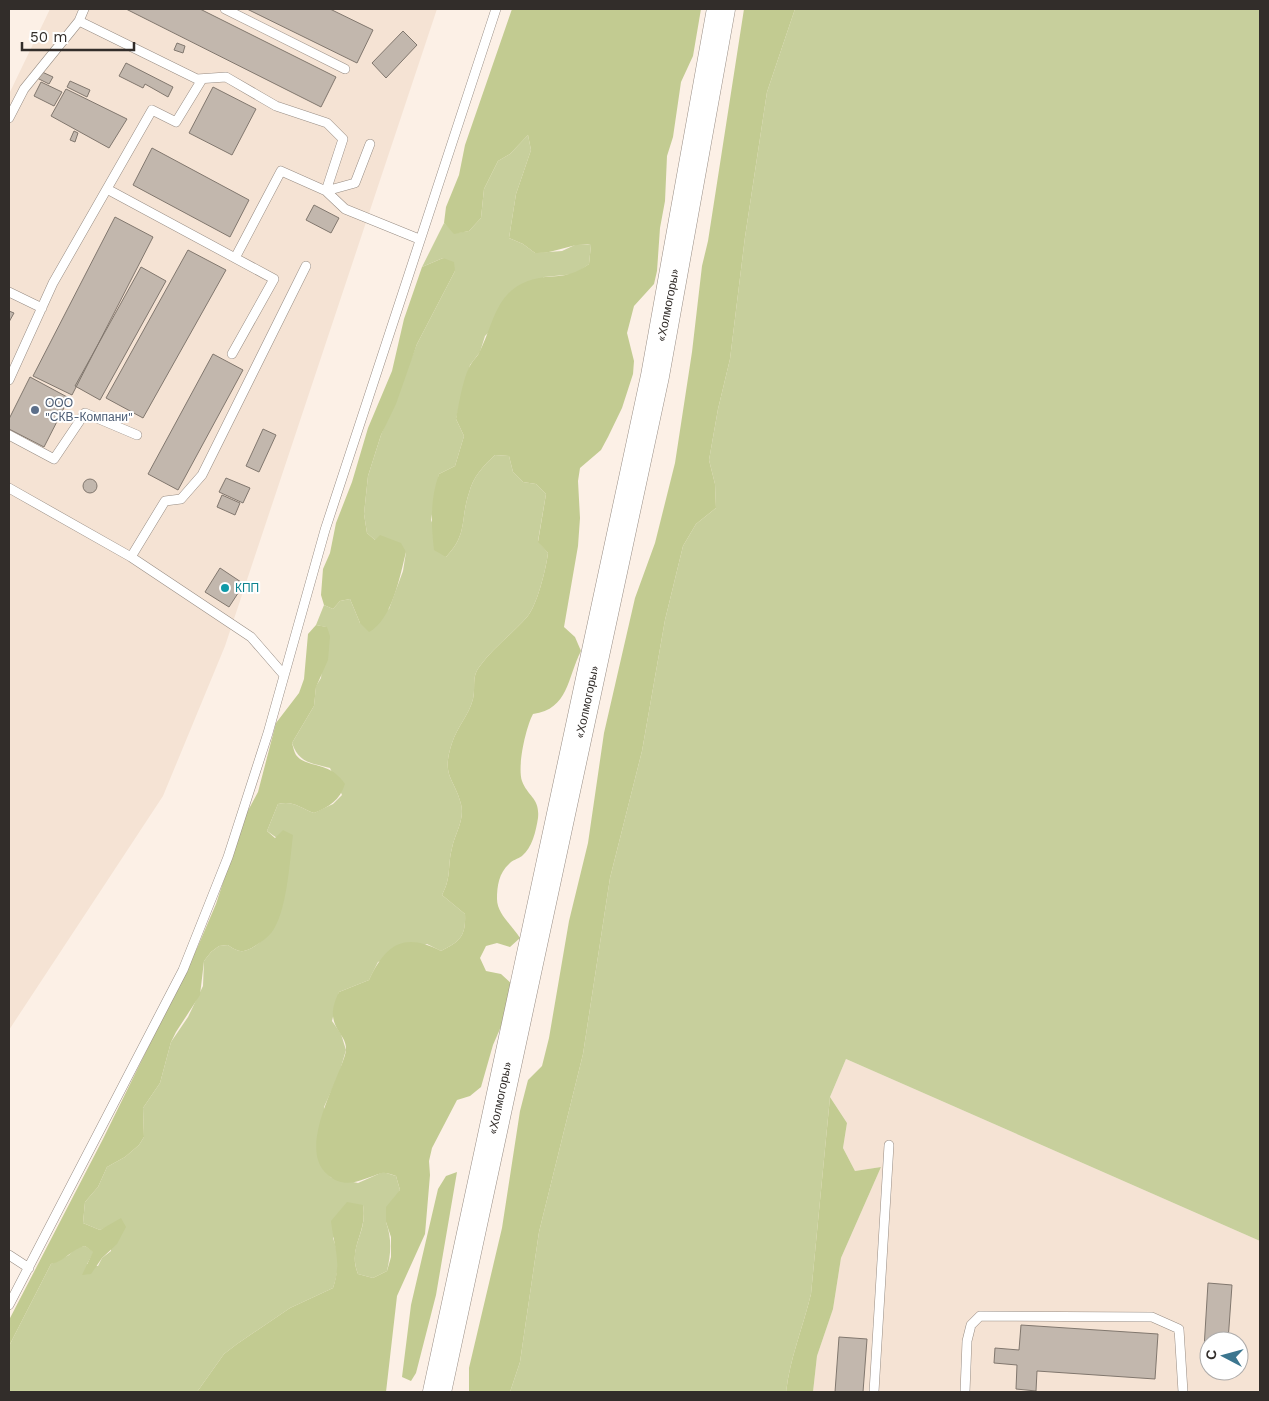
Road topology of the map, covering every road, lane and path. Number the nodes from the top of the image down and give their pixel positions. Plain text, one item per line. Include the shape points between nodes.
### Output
1 (225, 9) edge
2 (496, 9) edge
3 (721, 9) edge
4 (81, 10) edge
5 (79, 21) junction
6 (345, 69) dead end
7 (197, 79) junction
8 (9, 118) edge
9 (370, 144) dead end
10 (107, 189) junction
11 (326, 191) junction
12 (419, 239) junction
13 (235, 258) junction
14 (306, 266) dead end
15 (9, 292) edge
16 (42, 308) junction
17 (232, 354) dead end
18 (9, 380) edge
19 (137, 434) dead end
20 (9, 435) edge
21 (9, 488) edge
22 (131, 557) junction
23 (284, 675) junction
24 (889, 1145) dead end
25 (9, 1256) edge
26 (29, 1268) junction
27 (9, 1305) edge
28 (437, 1392) edge
29 (874, 1392) edge
30 (965, 1392) edge
31 (1183, 1392) edge

1 - 6 lane
2 - 12 lane
3 - 28 highway, «Холмогоры» via 655,376
4 - 5 lane
5 - 7 lane
5 - 8 lane via 24,89
7 - 10 lane via 201,81 176,122 152,110
7 - 11 lane via 226,77 276,106 327,123 344,139
9 - 11 lane via 355,183
10 - 13 lane
10 - 16 lane
11 - 12 lane via 344,209
11 - 13 lane via 281,171
12 - 23 lane via 325,530
13 - 17 lane via 274,279
14 - 22 lane via 202,474 181,499 165,501
15 - 16 lane
16 - 18 lane
19 - 20 lane via 85,413 54,459
21 - 22 lane
22 - 23 lane via 251,637
23 - 26 lane via 228,857 184,970
24 - 29 lane
25 - 26 lane
26 - 27 lane
30 - 31 lane via 967,1341 971,1325 980,1316 1152,1318 1179,1329

